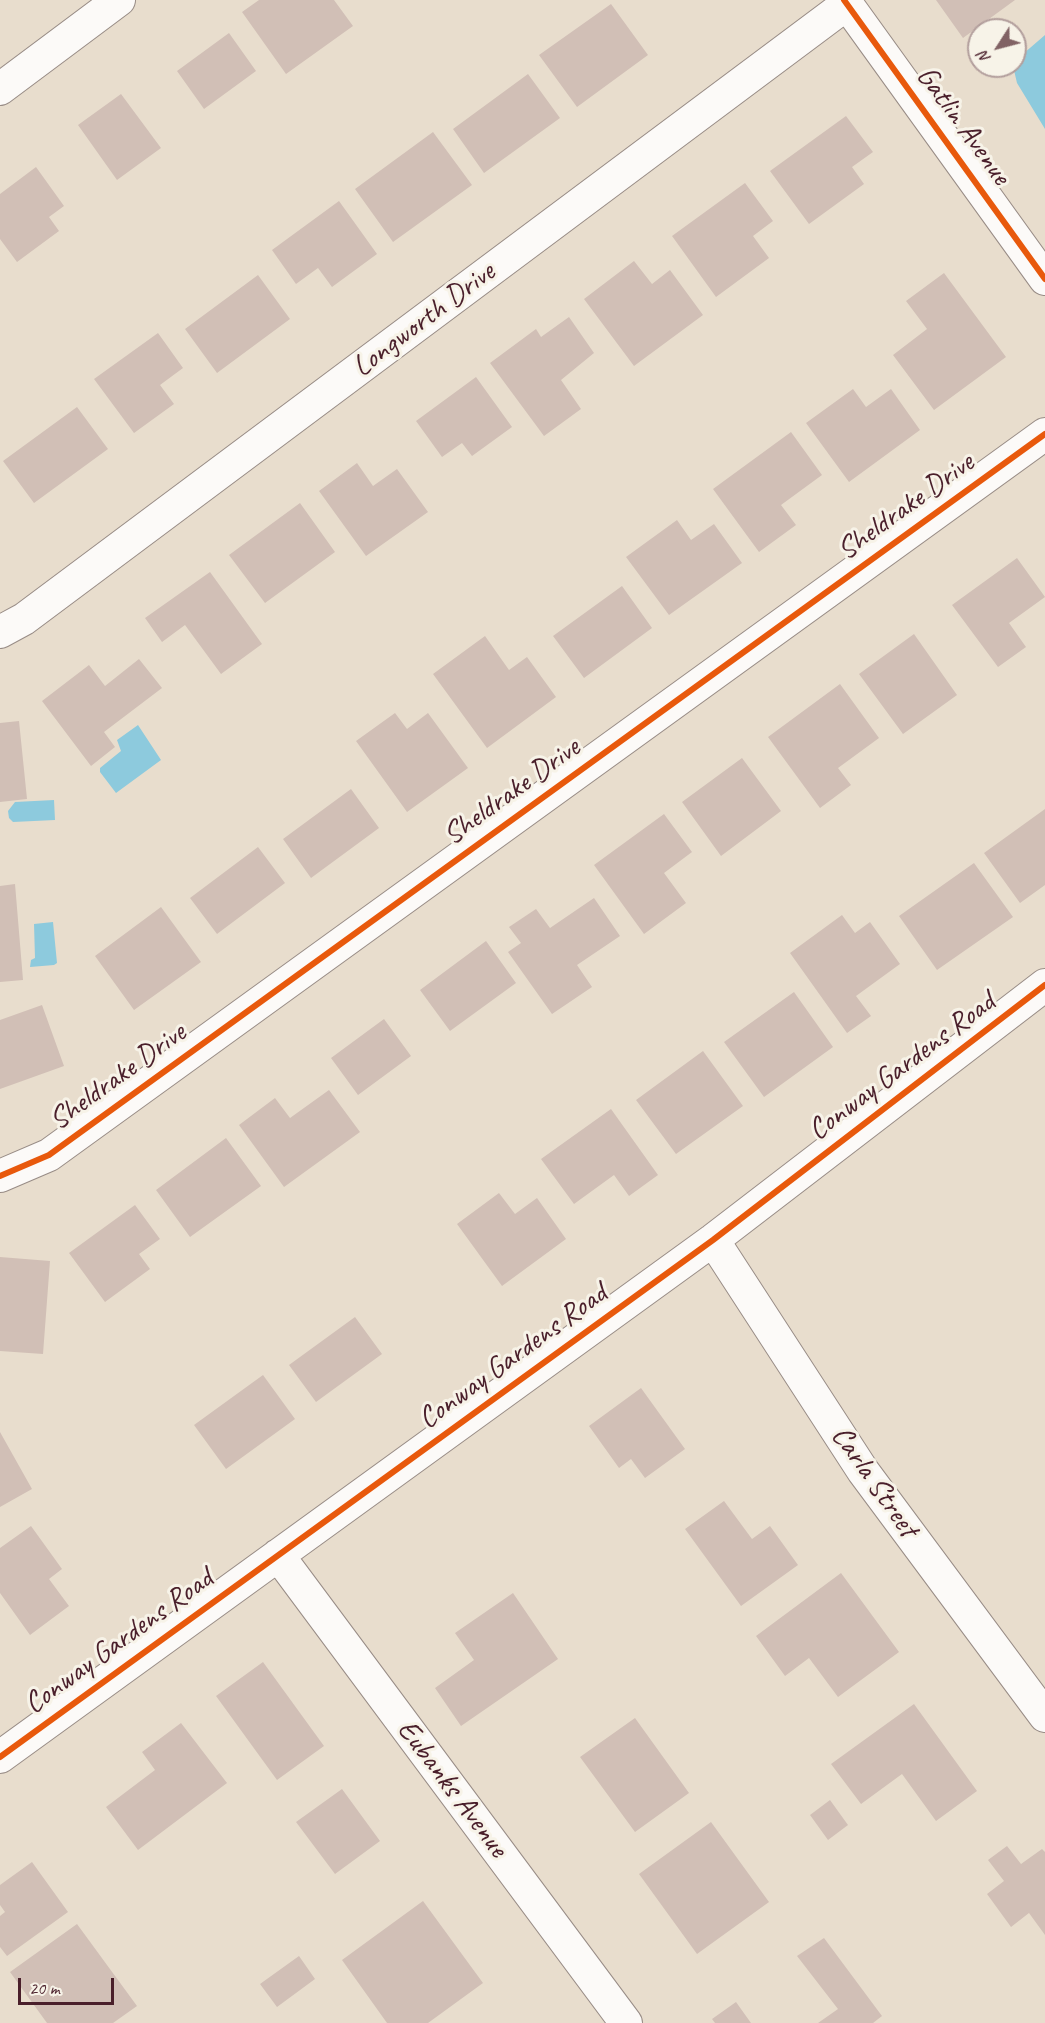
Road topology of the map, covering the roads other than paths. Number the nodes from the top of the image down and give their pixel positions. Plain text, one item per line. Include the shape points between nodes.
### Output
1 (119, 0) edge
2 (845, 2) edge
3 (0, 89) edge
4 (1045, 279) edge
5 (1045, 434) edge
6 (0, 632) edge
7 (1045, 985) edge
8 (0, 1176) edge
9 (713, 1240) junction
10 (278, 1555) junction
11 (1045, 1716) edge
12 (4, 1745) edge
13 (626, 2023) edge

1 - 3 street
2 - 4 street, Gatlin Avenue
2 - 6 street, Longworth Drive via 24,619
5 - 8 street, Sheldrake Drive via 49,1155
7 - 9 street, Conway Gardens Road
9 - 10 street, Conway Gardens Road
9 - 11 street, Carla Street via 863,1471
10 - 12 street, Conway Gardens Road
10 - 13 street, Eubanks Avenue

